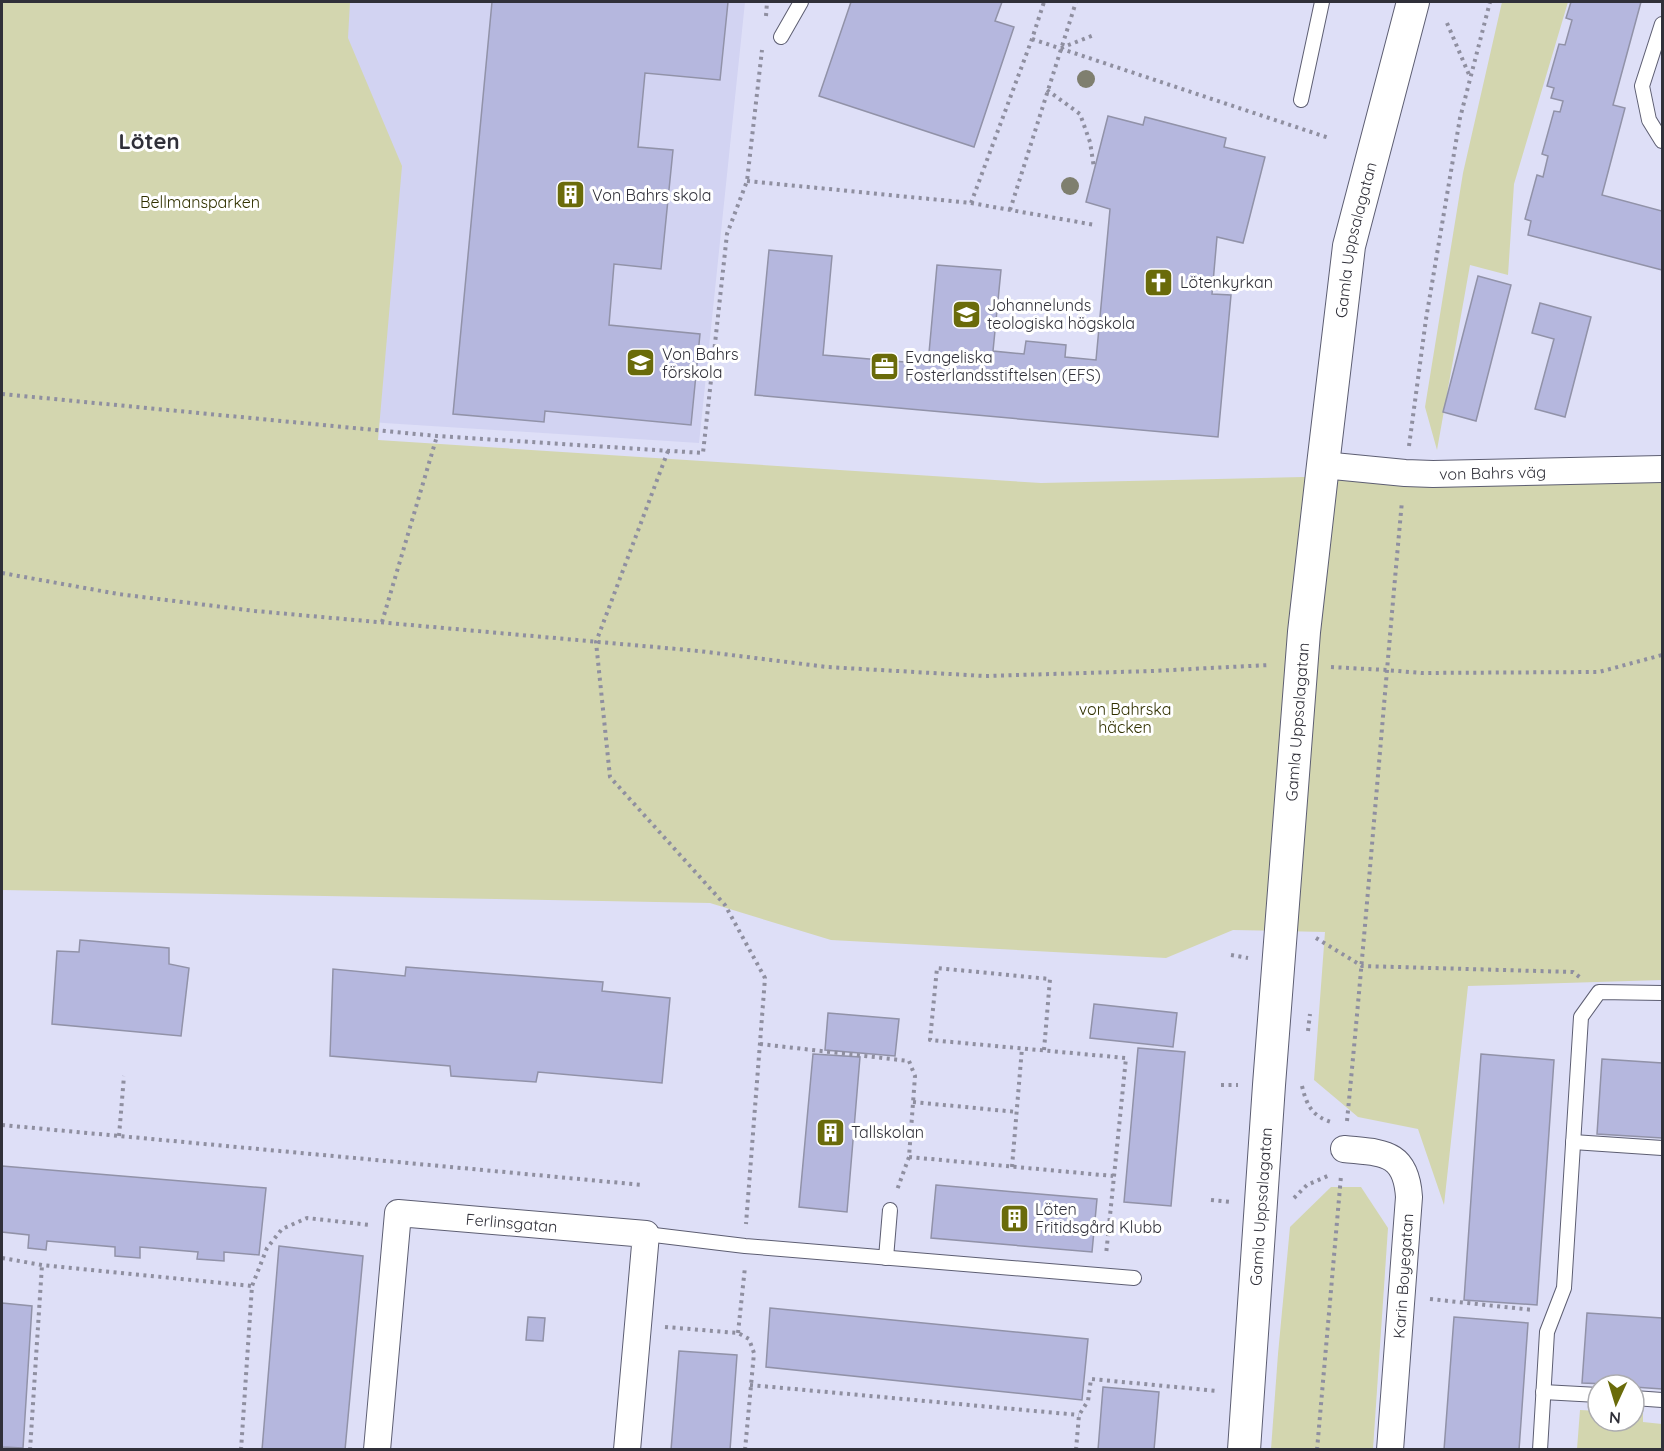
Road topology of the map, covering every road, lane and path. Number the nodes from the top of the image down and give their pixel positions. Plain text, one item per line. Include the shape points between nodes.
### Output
1 (767, 2) edge
2 (801, 2) edge
3 (1044, 2) edge
4 (1076, 2) edge
5 (1322, 2) edge
6 (1413, 2) edge
7 (1490, 2) edge
8 (765, 23) dead end
9 (1447, 23) dead end
10 (1662, 24) edge
11 (1094, 35) dead end
12 (781, 37) dead end
13 (1032, 39) junction
14 (763, 45) dead end
15 (1061, 48) junction
16 (1470, 77) junction
17 (1047, 90) junction
18 (1301, 100) dead end
19 (1329, 138) dead end
20 (1662, 141) edge
21 (1094, 168) dead end
22 (747, 181) junction
23 (971, 203) junction
24 (1010, 210) junction
25 (1095, 225) dead end
26 (2, 394) edge
27 (437, 436) junction
28 (668, 451) junction
29 (1323, 465) junction
30 (1662, 470) edge
31 (1405, 473) junction
32 (2, 573) edge
33 (382, 622) junction
34 (596, 642) junction
35 (1662, 655) edge
36 (1301, 666) junction
37 (1386, 670) junction
38 (1316, 938) dead end
39 (1231, 955) dead end
40 (1252, 959) dead end
41 (1362, 966) junction
42 (1599, 992) junction
43 (1662, 993) edge
44 (760, 1044) junction
45 (1022, 1048) junction
46 (1044, 1050) junction
47 (124, 1076) dead end
48 (913, 1102) junction
49 (1017, 1112) junction
50 (2, 1125) edge
51 (119, 1136) junction
52 (1573, 1142) junction
53 (1662, 1148) edge
54 (1344, 1149) junction
55 (909, 1157) junction
56 (1012, 1167) junction
57 (1342, 1175) junction
58 (1113, 1176) junction
59 (644, 1185) dead end
60 (1211, 1200) dead end
61 (1262, 1204) junction
62 (890, 1210) joint
63 (396, 1228) junction
64 (646, 1233) junction
65 (746, 1246) junction
66 (2, 1258) edge
67 (886, 1258) junction
68 (42, 1265) junction
69 (1103, 1276) junction
70 (1134, 1278) dead end
71 (252, 1286) junction
72 (1402, 1297) junction
73 (1554, 1312) junction
74 (638, 1325) junction
75 (738, 1333) junction
76 (750, 1385) junction
77 (1543, 1392) junction
78 (1248, 1394) junction
79 (1586, 1394) edge
80 (1646, 1399) edge
81 (1662, 1400) edge
82 (1079, 1415) junction
83 (30, 1449) edge
84 (242, 1449) edge
85 (377, 1449) edge
86 (627, 1449) edge
87 (745, 1449) edge
88 (1076, 1449) edge
89 (1244, 1449) edge
90 (1317, 1449) edge
91 (1390, 1449) edge
92 (1540, 1449) edge

1 - 8 path
2 - 12 lane
3 - 13 path
4 - 15 path
5 - 18 lane
6 - 29 street, Gamla Uppsalagatan via 1349,246
7 - 16 path
9 - 16 path
10 - 20 lane via 1642,86 1649,120
11 - 15 path
13 - 15 path
13 - 23 path
14 - 22 path
15 - 17 path
15 - 19 path
16 - 31 path via 1426,319
17 - 21 path via 1080,114
17 - 24 path
22 - 23 path
22 - 28 path via 727,234 703,453
23 - 24 path
24 - 25 path
26 - 27 path
27 - 28 path
27 - 33 path
28 - 34 path
29 - 31 street, von Bahrs väg
29 - 36 street, Gamla Uppsalagatan
30 - 31 street, von Bahrs väg
31 - 37 path
32 - 33 path via 118,594
33 - 34 path
34 - 36 path via 827,667 985,676
34 - 44 path via 610,777 725,905 765,978
35 - 37 path via 1599,672
36 - 37 path
36 - 61 street, Gamla Uppsalagatan
37 - 41 path
38 - 41 path
39 - 40 path
41 - 42 path via 1573,972
41 - 54 path
42 - 43 lane
42 - 52 lane via 1581,1017
44 - 48 path via 909,1061 915,1076
44 - 65 path
45 - 46 path
45 - 46 path via 930,1040 937,968 1050,979
45 - 49 path
46 - 58 path via 1126,1058
47 - 51 path
48 - 49 path
48 - 55 path
49 - 56 path
50 - 51 path
51 - 59 path
52 - 53 lane
52 - 73 lane via 1564,1288
54 - 57 path
54 - 72 street, Karin Boyegatan via 1381,1152 1393,1158 1408,1182
55 - 56 path
55 - 62 path
56 - 58 path
57 - 61 path via 1328,1175 1307,1185 1288,1206
57 - 90 path
58 - 69 path
60 - 61 path
61 - 78 street, Gamla Uppsalagatan
62 - 67 lane
63 - 64 street, Ferlinsgatan via 398,1213
63 - 71 path via 307,1218 282,1229 267,1248
63 - 85 street
64 - 65 lane
64 - 74 street
65 - 67 lane
65 - 75 path
66 - 68 path
67 - 69 lane
68 - 71 path
68 - 83 path
69 - 70 lane
71 - 84 path
72 - 73 path
72 - 91 street, Karin Boyegatan
73 - 77 lane via 1547,1332
74 - 75 path
74 - 86 street
75 - 76 path via 749,1339 754,1353
76 - 82 path
76 - 87 path
77 - 79 lane
77 - 92 lane
78 - 82 path via 1092,1379 1088,1401
78 - 89 street, Gamla Uppsalagatan
80 - 81 lane
82 - 88 path

